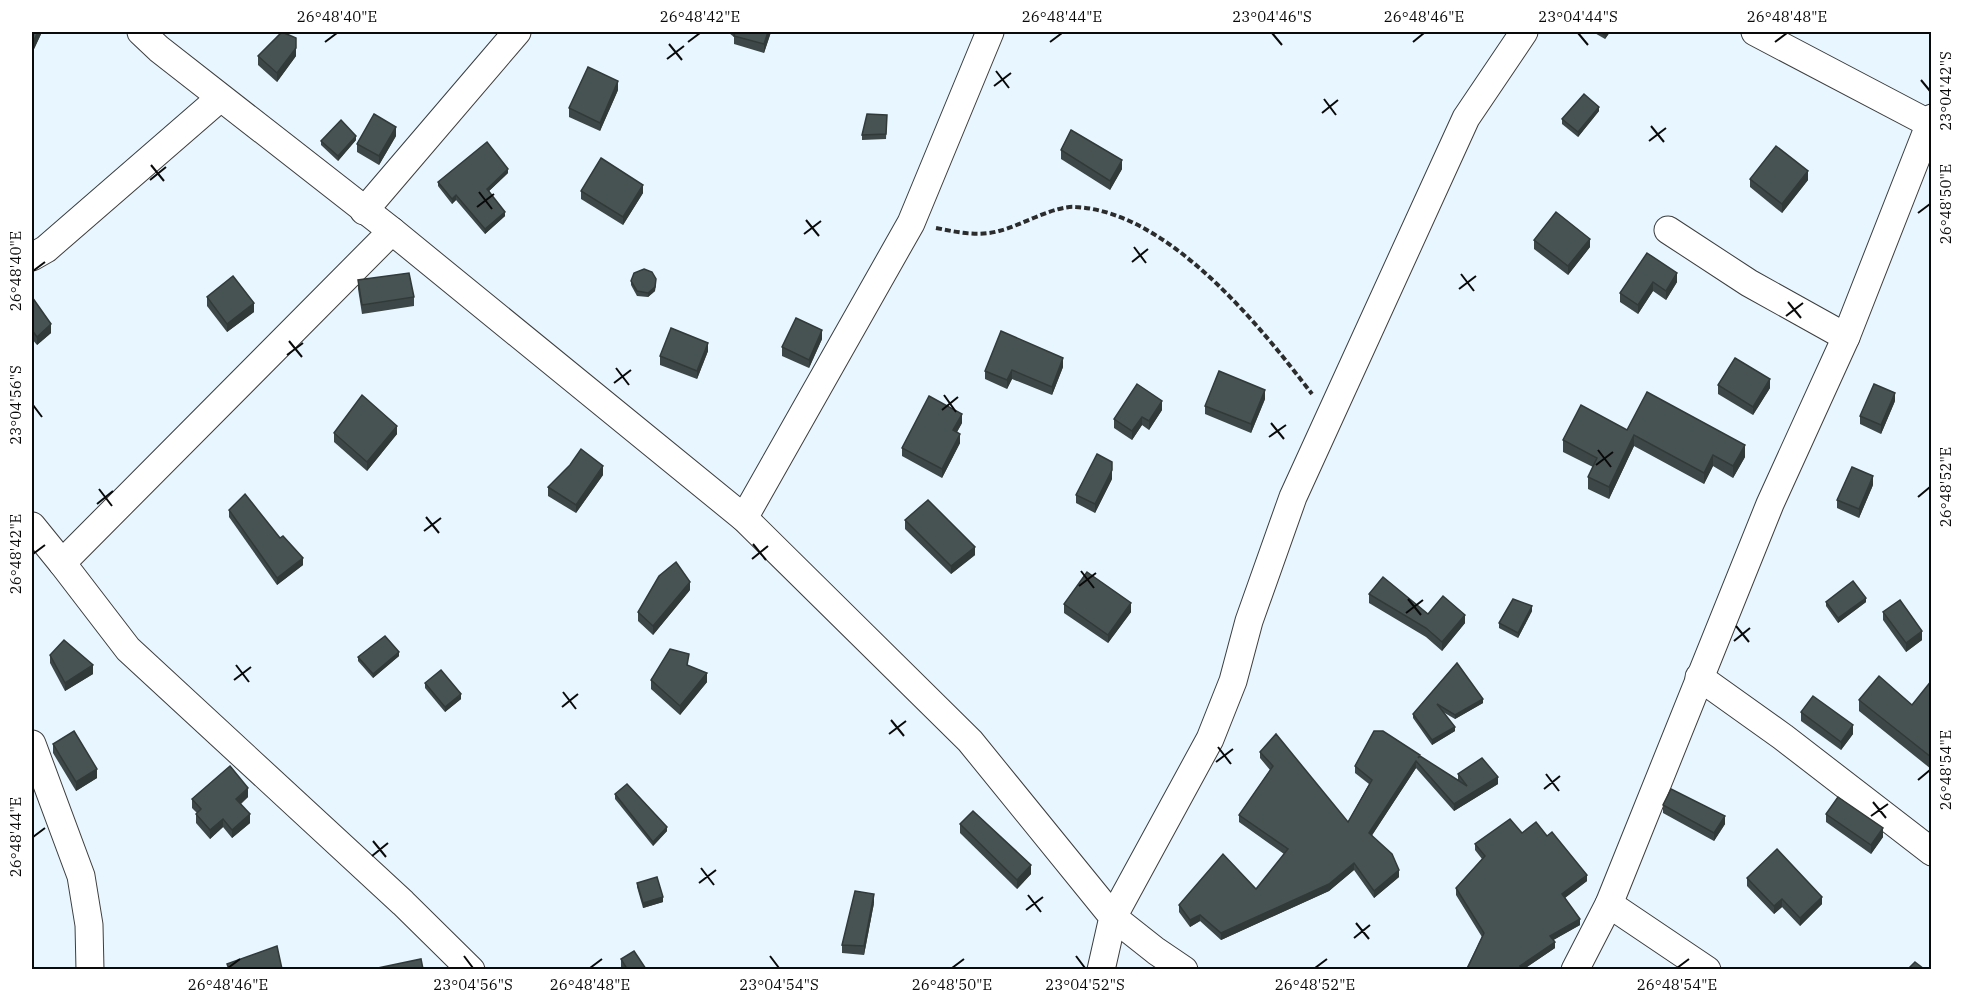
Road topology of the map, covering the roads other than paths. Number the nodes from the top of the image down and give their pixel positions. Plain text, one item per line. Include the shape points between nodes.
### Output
1 (141, 32) edge
2 (517, 32) edge
3 (990, 32) edge
4 (1524, 32) edge
5 (1755, 32) edge
6 (220, 98) junction
7 (1930, 122) edge
8 (364, 211) junction
9 (1668, 230) dead end
10 (392, 231) junction
11 (32, 257) edge
12 (1846, 337) junction
13 (744, 518) junction
14 (32, 526) edge
15 (62, 563) junction
16 (1699, 677) junction
17 (32, 744) edge
18 (1932, 852) edge
19 (1609, 904) junction
20 (1113, 917) junction
21 (90, 969) edge
22 (471, 969) edge
23 (1101, 969) edge
24 (1184, 969) edge
25 (1575, 969) edge
26 (1707, 969) edge

1 - 6 street
2 - 8 street
3 - 13 street via 912,223
4 - 20 street via 1466,118 1293,497 1210,739
5 - 7 street
6 - 8 street
6 - 11 street
7 - 12 street
8 - 10 street
9 - 12 street via 1749,283
10 - 13 street
10 - 15 street
12 - 16 street via 1770,504
13 - 20 street via 970,741
14 - 15 street
15 - 22 street via 128,649
16 - 18 street
16 - 19 street
17 - 21 street via 81,876 89,925
19 - 25 street
19 - 26 street
20 - 23 street
20 - 24 street

